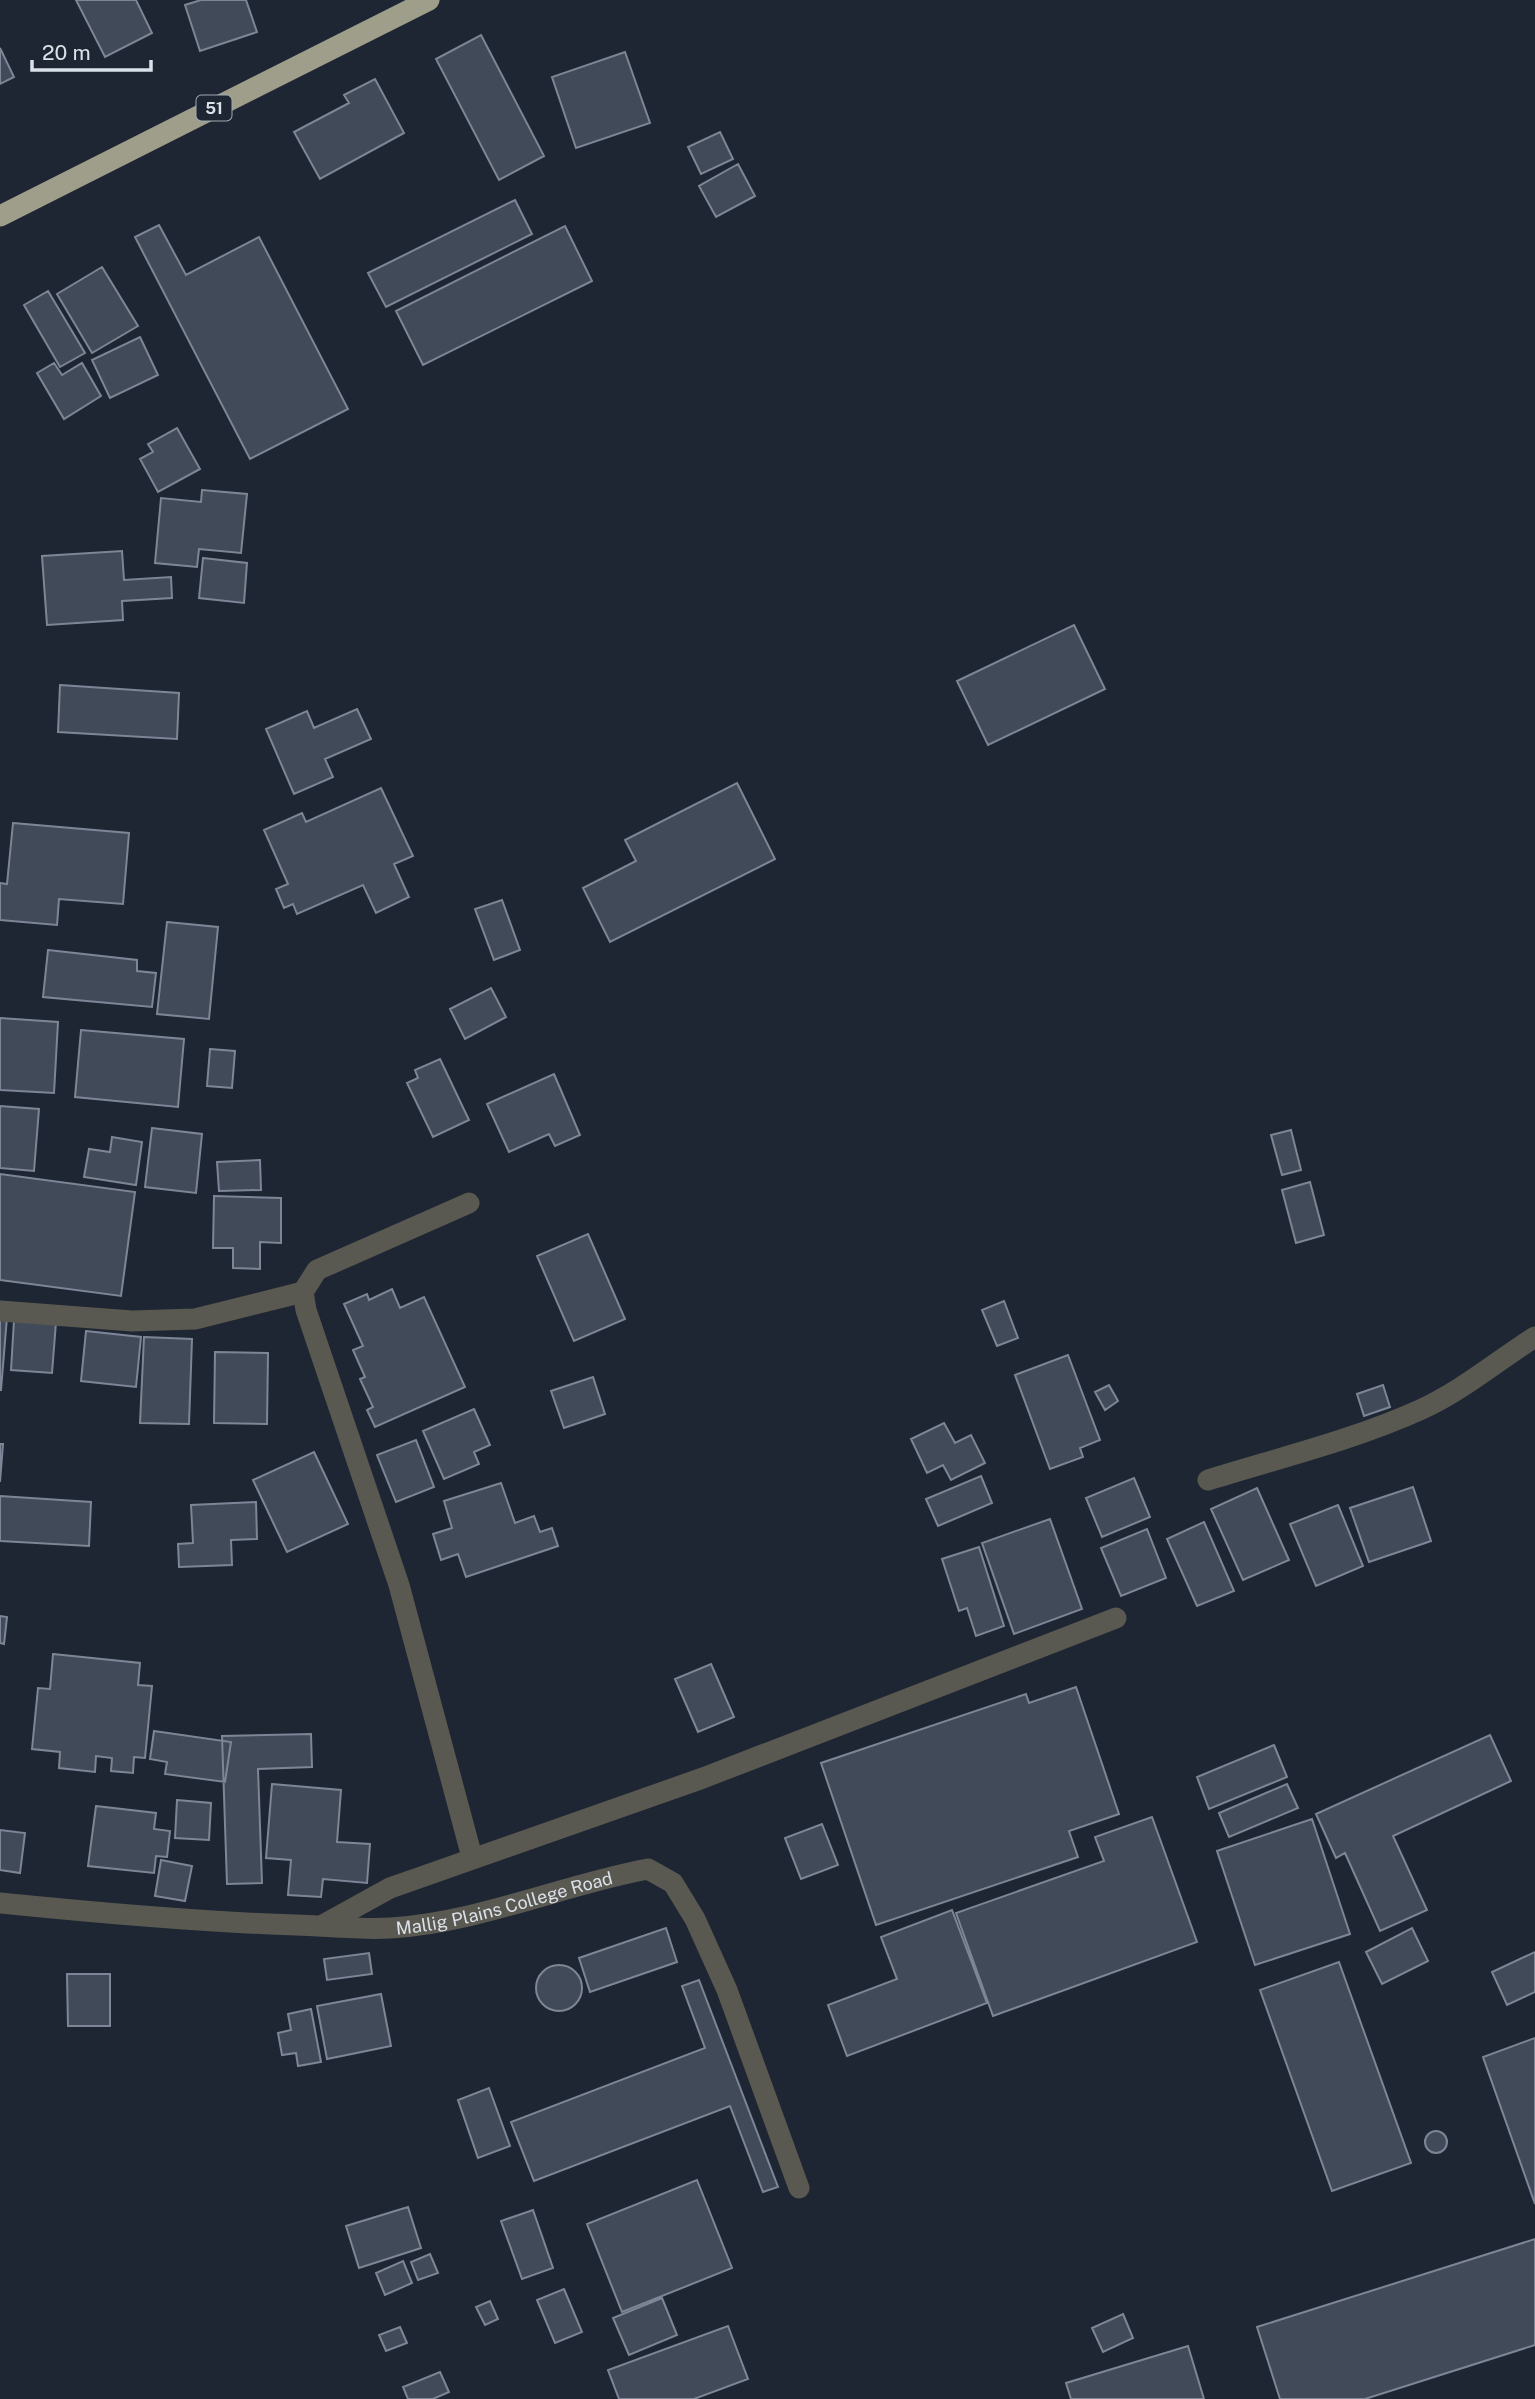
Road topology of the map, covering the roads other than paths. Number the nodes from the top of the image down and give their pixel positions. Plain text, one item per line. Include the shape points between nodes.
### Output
1 (429, 0) edge
2 (0, 216) edge
3 (469, 1203) dead end
4 (303, 1292) junction
5 (0, 1311) edge
6 (1535, 1337) edge
7 (1208, 1480) dead end
8 (1116, 1618) dead end
9 (472, 1857) junction
10 (0, 1903) edge
11 (322, 1926) junction
12 (799, 2188) dead end

1 - 2 highway, 51
3 - 4 street via 317,1270
4 - 5 street via 195,1320 132,1321
4 - 9 street via 399,1585
6 - 7 street via 1422,1409
8 - 9 street via 703,1778
9 - 11 street via 390,1888
10 - 11 street, Mallig Plains College Road via 198,1922
11 - 12 street, Mallig Plains College Road via 390,1928 460,1917 649,1869 673,1883 695,1919 727,1990

